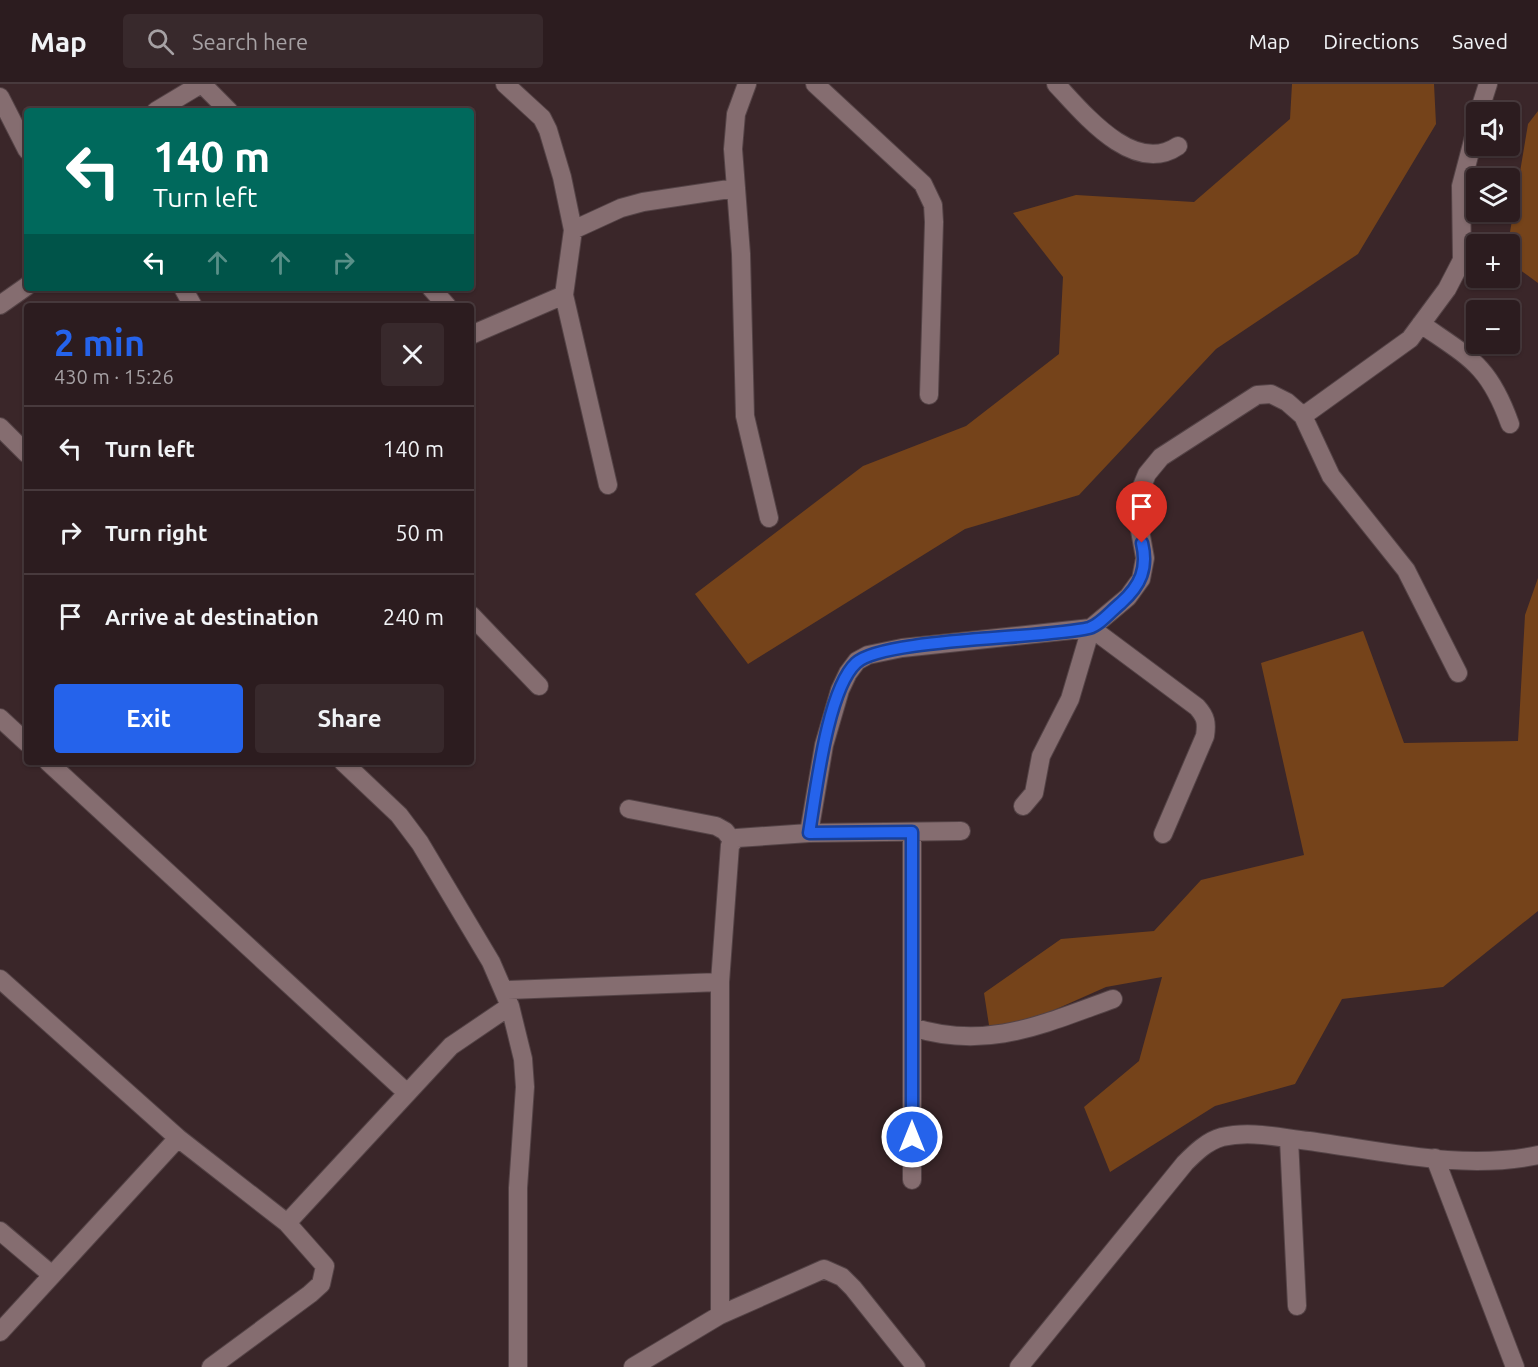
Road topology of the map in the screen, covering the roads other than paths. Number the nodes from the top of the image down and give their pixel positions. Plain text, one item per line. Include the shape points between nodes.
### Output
1 (201, 84) edge
2 (505, 84) edge
3 (747, 84) edge
4 (815, 84) edge
5 (1056, 84) edge
6 (1488, 84) edge
7 (0, 97) edge
8 (1482, 102) edge
9 (161, 108) edge
10 (226, 108) edge
11 (24, 144) edge
12 (1179, 146) dead end
13 (1469, 156) edge
14 (736, 188) junction
15 (573, 230) junction
16 (24, 288) edge
17 (434, 291) edge
18 (564, 296) junction
19 (444, 303) edge
20 (0, 305) edge
21 (1421, 324) junction
22 (474, 334) edge
23 (929, 395) dead end
24 (1303, 416) junction
25 (1510, 424) dead end
26 (0, 427) edge
27 (24, 451) edge
28 (608, 485) dead end
29 (770, 518) dead end
30 (474, 618) edge
31 (1092, 628) junction
32 (1458, 673) dead end
33 (539, 686) dead end
34 (0, 718) edge
35 (24, 740) edge
36 (51, 765) edge
37 (347, 765) edge
38 (1023, 806) dead end
39 (629, 809) dead end
40 (961, 831) dead end
41 (912, 832) junction
42 (809, 833) junction
43 (1163, 834) dead end
44 (732, 840) junction
45 (0, 979) edge
46 (720, 982) junction
47 (507, 998) junction
48 (1113, 999) dead end
49 (912, 1028) junction
50 (406, 1092) junction
51 (177, 1138) junction
52 (1289, 1139) junction
53 (1538, 1155) edge
54 (1435, 1158) junction
55 (912, 1180) dead end
56 (287, 1223) junction
57 (0, 1231) edge
58 (52, 1275) junction
59 (1297, 1306) dead end
60 (720, 1315) junction
61 (0, 1332) edge
62 (211, 1367) edge
63 (518, 1367) edge
64 (633, 1367) edge
65 (916, 1367) edge
66 (1019, 1367) edge
67 (1515, 1367) edge

1 - 9 street
1 - 10 street
2 - 15 street via 542,118 548,130
3 - 14 street via 736,114
4 - 23 street via 923,184 930,195 934,222
5 - 12 street via 1093,125 1110,137 1152,155 1168,153
6 - 8 street
7 - 11 street
13 - 21 street via 1461,186 1462,260 1448,289
14 - 15 street via 643,202
14 - 29 street via 745,416
15 - 18 street
16 - 20 street
17 - 19 street
18 - 22 street
18 - 28 street
21 - 24 street via 1396,351
21 - 25 street via 1488,375
24 - 31 street via 1271,394 1257,395 1161,457 1147,474 1135,503 1145,558 1141,579 1128,597
24 - 32 street via 1331,476 1406,570
26 - 27 street
30 - 33 street
31 - 38 street via 1070,699 1041,756 1034,793
31 - 42 street via 902,648 868,655 857,662 840,690 824,745
31 - 43 street via 1205,716 1205,736
34 - 35 street
36 - 50 street
37 - 47 street via 399,815 420,843
39 - 44 street via 716,826
40 - 41 street
41 - 42 street
41 - 49 street
42 - 44 street
44 - 46 street via 728,850
45 - 51 street
46 - 47 street
46 - 60 street
47 - 50 street via 451,1046
47 - 63 street via 523,1059 525,1087 518,1188
48 - 49 street via 1019,1032 946,1036
49 - 55 street
50 - 56 street
51 - 56 street
51 - 58 street
52 - 54 street
52 - 59 street
52 - 66 street via 1241,1134 1220,1137 1197,1151
53 - 54 street via 1494,1160
54 - 67 street
56 - 62 street via 325,1266 321,1284
57 - 58 street
58 - 61 street
60 - 64 street
60 - 65 street via 824,1269 842,1277 853,1288

